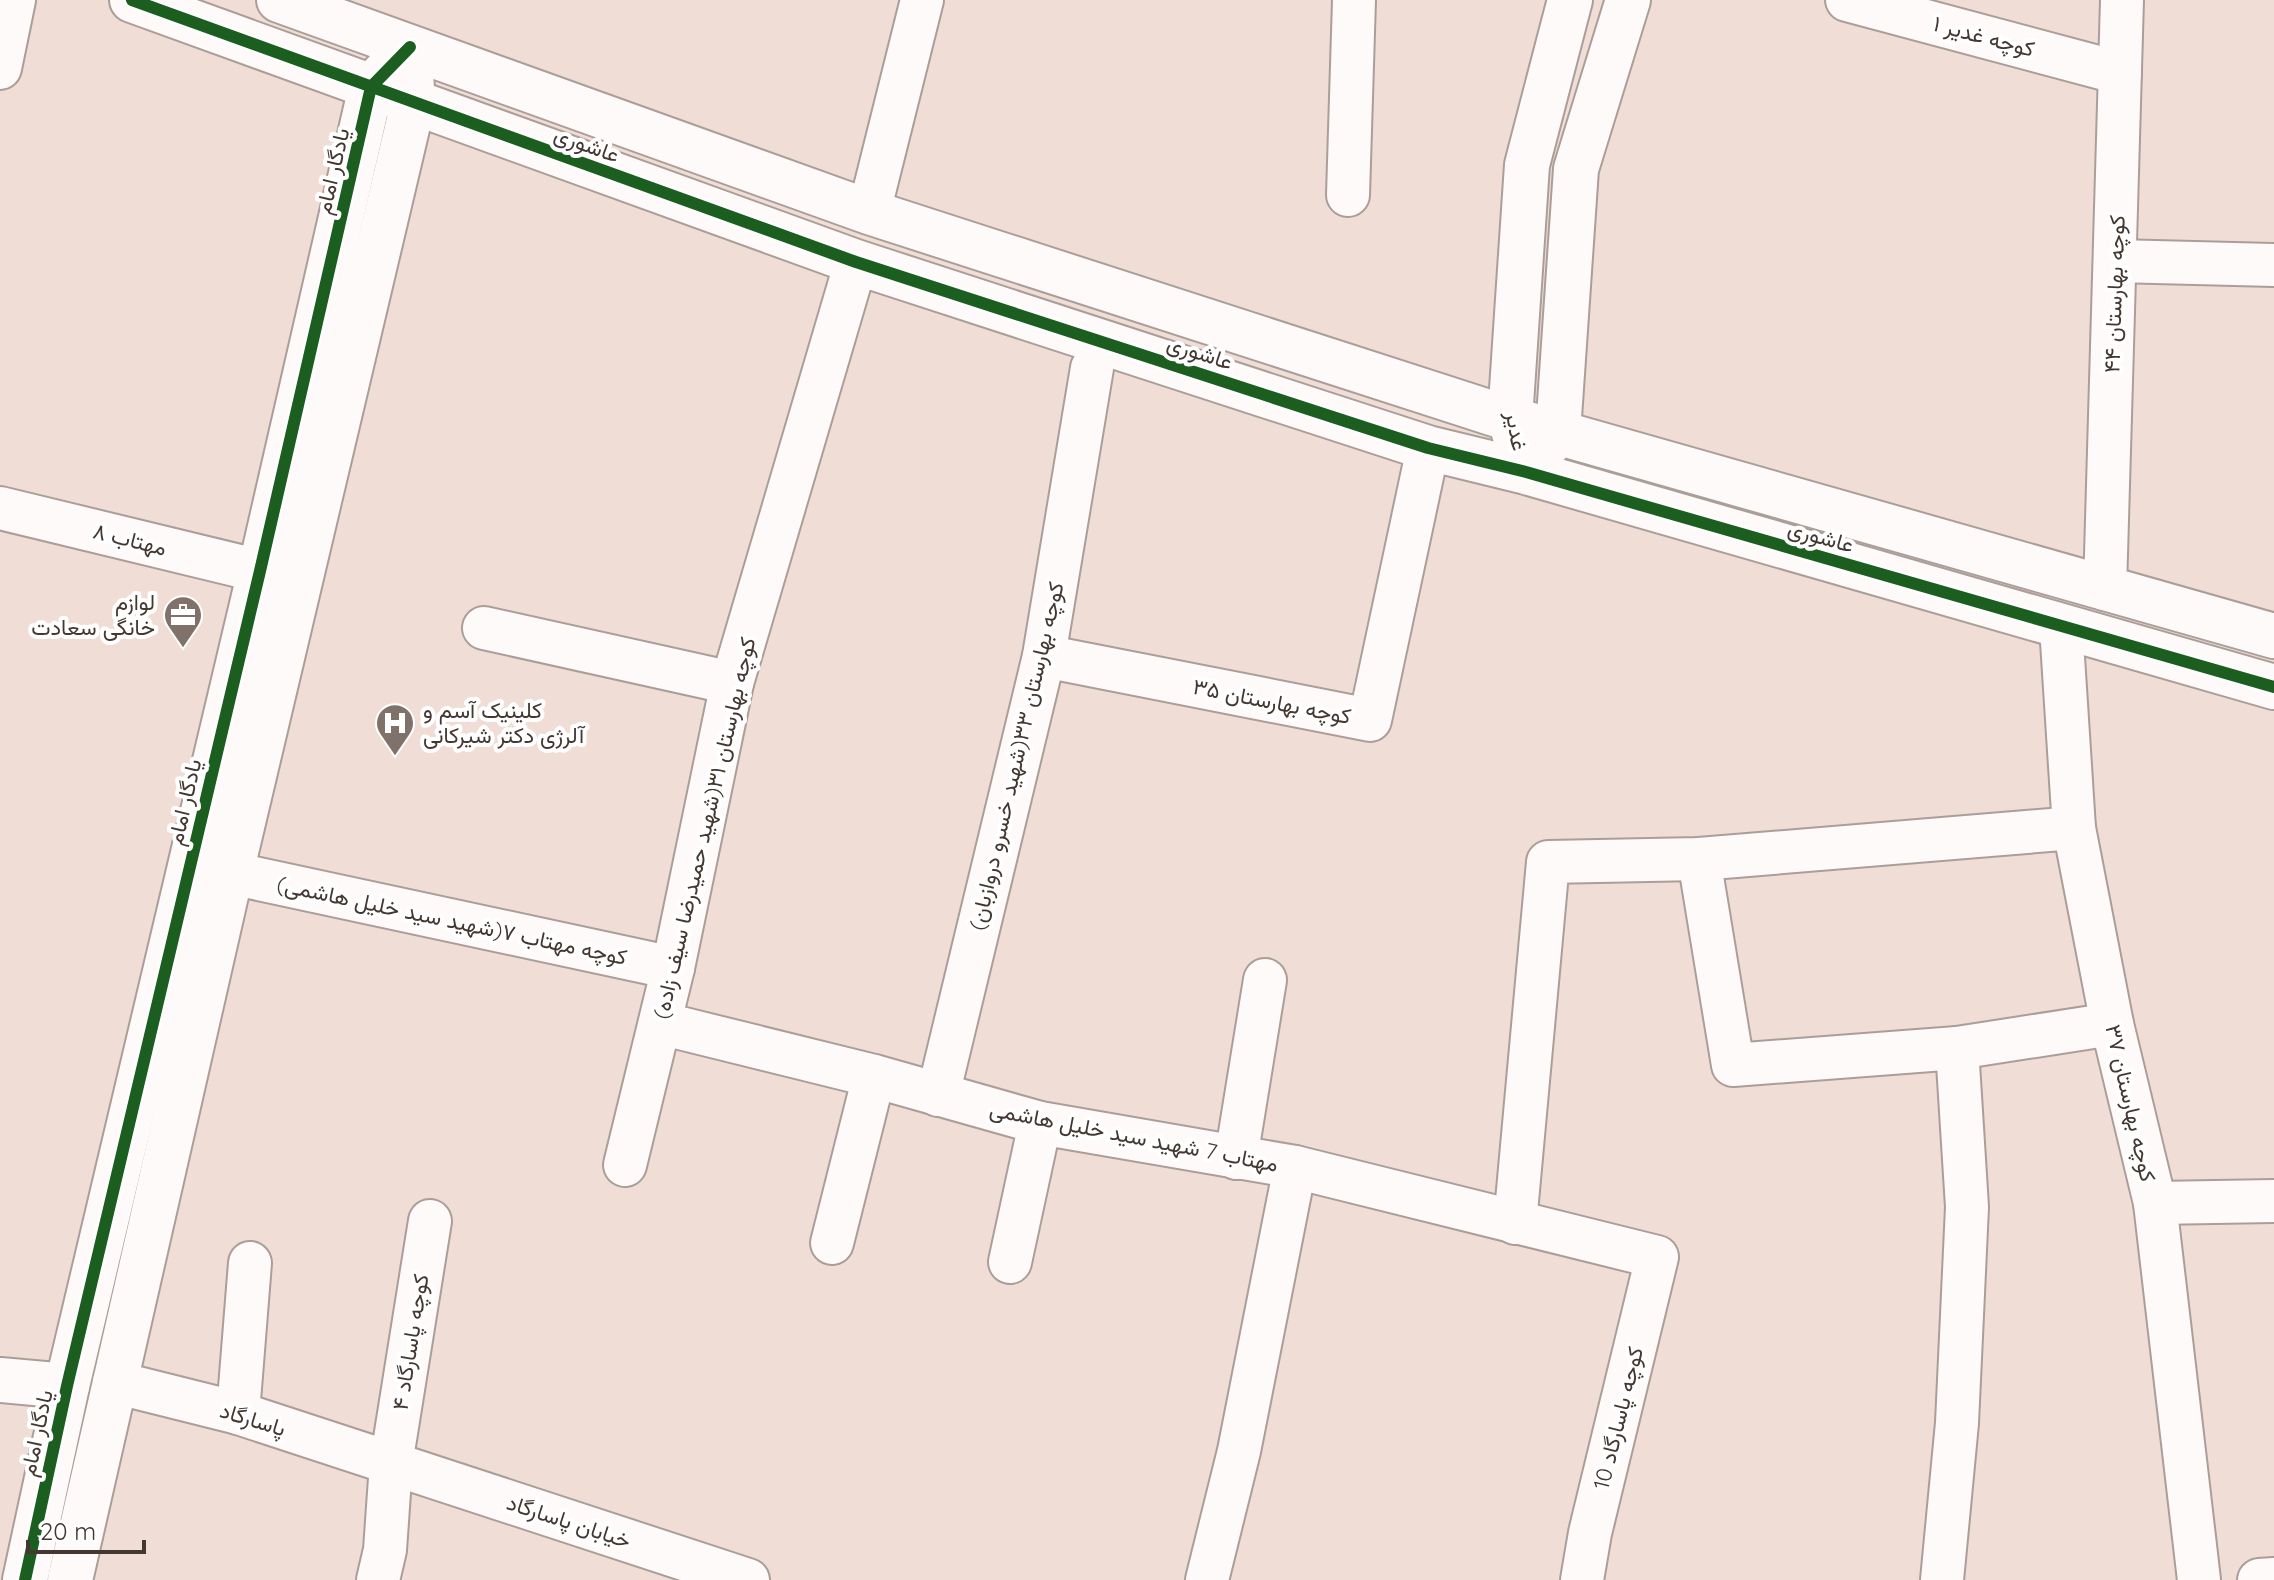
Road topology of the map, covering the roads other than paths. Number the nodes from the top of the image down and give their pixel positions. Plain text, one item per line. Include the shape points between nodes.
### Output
1 (14, 0) edge
2 (132, 0) edge
3 (922, 0) edge
4 (1354, 0) edge
5 (1570, 0) edge
6 (1628, 0) edge
7 (1847, 0) edge
8 (2122, 0) edge
9 (288, 2) edge
10 (410, 47) junction
11 (0, 68) edge
12 (2120, 73) junction
13 (371, 87) junction
14 (413, 103) junction
15 (1527, 165) junction
16 (1576, 169) junction
17 (351, 175) junction
18 (394, 186) junction
19 (1348, 195) dead end
20 (869, 212) junction
21 (2115, 261) junction
22 (856, 262) junction
23 (2274, 265) edge
24 (1092, 368) dead end
25 (1510, 419) junction
26 (1558, 432) junction
27 (1428, 448) junction
28 (1526, 472) junction
29 (0, 508) edge
30 (260, 571) junction
31 (2105, 589) junction
32 (2061, 626) junction
33 (484, 628) dead end
34 (2274, 636) edge
35 (1044, 656) junction
36 (732, 683) junction
37 (2274, 687) edge
38 (2074, 828) junction
39 (1699, 859) junction
40 (231, 873) junction
41 (673, 968) junction
42 (1265, 980) dead end
43 (660, 1023) junction
44 (2112, 1024) junction
45 (1957, 1048) junction
46 (874, 1076) junction
47 (938, 1095) junction
48 (1040, 1123) junction
49 (1236, 1158) junction
50 (625, 1165) dead end
51 (1295, 1167) junction
52 (2274, 1201) edge
53 (2155, 1203) junction
54 (430, 1221) dead end
55 (1515, 1223) junction
56 (832, 1243) dead end
57 (1657, 1257) joint
58 (1010, 1262) dead end
59 (250, 1263) dead end
60 (0, 1380) edge
61 (114, 1382) junction
62 (67, 1386) junction
63 (238, 1413) junction
64 (391, 1464) junction
65 (382, 1565) edge
66 (652, 1565) edge
67 (2274, 1579) edge
68 (25, 1580) edge
69 (70, 1580) edge
70 (748, 1580) edge
71 (1207, 1580) edge
72 (1582, 1580) edge
73 (1942, 1580) edge
74 (2199, 1580) edge
75 (2259, 1580) edge

1 - 11 street
2 - 13 street, عاشوری
3 - 20 street
4 - 19 street
5 - 15 street, غدیر
6 - 16 street, غدیر
7 - 12 street, کوچه غدیر ۱
8 - 12 street, کوچه بهارستان ۴۴
9 - 10 street, عاشوری
10 - 13 street
10 - 14 street
10 - 20 street, عاشوری
12 - 21 street, کوچه بهارستان ۴۴
13 - 14 street, عاشوری
13 - 17 street, یادگار امام
14 - 18 street
14 - 22 street, عاشوری
15 - 16 street via 1542,175 1561,177
15 - 25 street, غدیر
16 - 26 street, غدیر
17 - 18 street via 367,170 383,174
17 - 30 street, یادگار امام
18 - 40 street
20 - 25 street, عاشوری
21 - 23 street
21 - 31 street, کوچه بهارستان ۴۴
22 - 27 street, عاشوری
22 - 36 street, کوچه بهارستان ۳۱(شهید حمیدرضا سیف زاده)
24 - 35 street, کوچه بهارستان ۳۳(شهید خسرو دروازبان)
25 - 26 street, عاشوری
25 - 28 street, غدیر
26 - 28 street, غدیر
26 - 31 street, عاشوری
27 - 28 street, عاشوری
27 - 35 street, کوچه بهارستان ۳۵ via 1370,720
28 - 32 street, عاشوری
29 - 30 street, مهتاب ۸
30 - 62 street, یادگار امام
31 - 34 street, عاشوری
32 - 37 street, عاشوری
32 - 38 street, کوچه بهارستان ۳۷
33 - 36 street
35 - 47 street, کوچه بهارستان ۳۳(شهید خسرو دروازبان)
36 - 41 street, کوچه بهارستان ۳۱(شهید حمیدرضا سیف زاده)
38 - 39 street
38 - 44 street, کوچه بهارستان ۳۷
39 - 45 street via 1733,1065
39 - 55 street via 1548,862
40 - 41 street, کوچه مهتاب ۷(شهید سید خلیل هاشمی)
40 - 61 street
41 - 43 street, کوچه بهارستان ۳۱(شهید حمیدرضا سیف زاده)
42 - 49 street
43 - 46 street, مهتاب 7 شهید سید خلیل هاشمی
43 - 50 street, کوچه بهارستان ۳۱(شهید حمیدرضا سیف زاده)
44 - 45 street
44 - 53 street, کوچه بهارستان ۳۷
45 - 73 street via 1967,1207 1957,1423
46 - 47 street, مهتاب 7 شهید سید خلیل هاشمی
46 - 56 street
47 - 48 street, مهتاب 7 شهید سید خلیل هاشمی
48 - 49 street, مهتاب 7 شهید سید خلیل هاشمی
48 - 58 street
49 - 51 street, مهتاب 7 شهید سید خلیل هاشمی
51 - 55 street, مهتاب 7 شهید سید خلیل هاشمی
51 - 71 street via 1239,1451
52 - 53 street
53 - 74 street, کوچه بهارستان ۳۷
54 - 64 street, کوچه پاسارگاد ۴
55 - 57 street, مهتاب 7 شهید سید خلیل هاشمی
57 - 72 street, کوچه پاسارگاد 10
59 - 63 street
60 - 62 street
61 - 63 street, پاسارگاد
61 - 69 street
62 - 68 street, یادگار امام
63 - 64 street, پاسارگاد
64 - 65 street, کوچه پاسارگاد ۴
64 - 66 street, خیابان پاسارگاد
66 - 70 street, خیابان پاسارگاد
67 - 75 street

